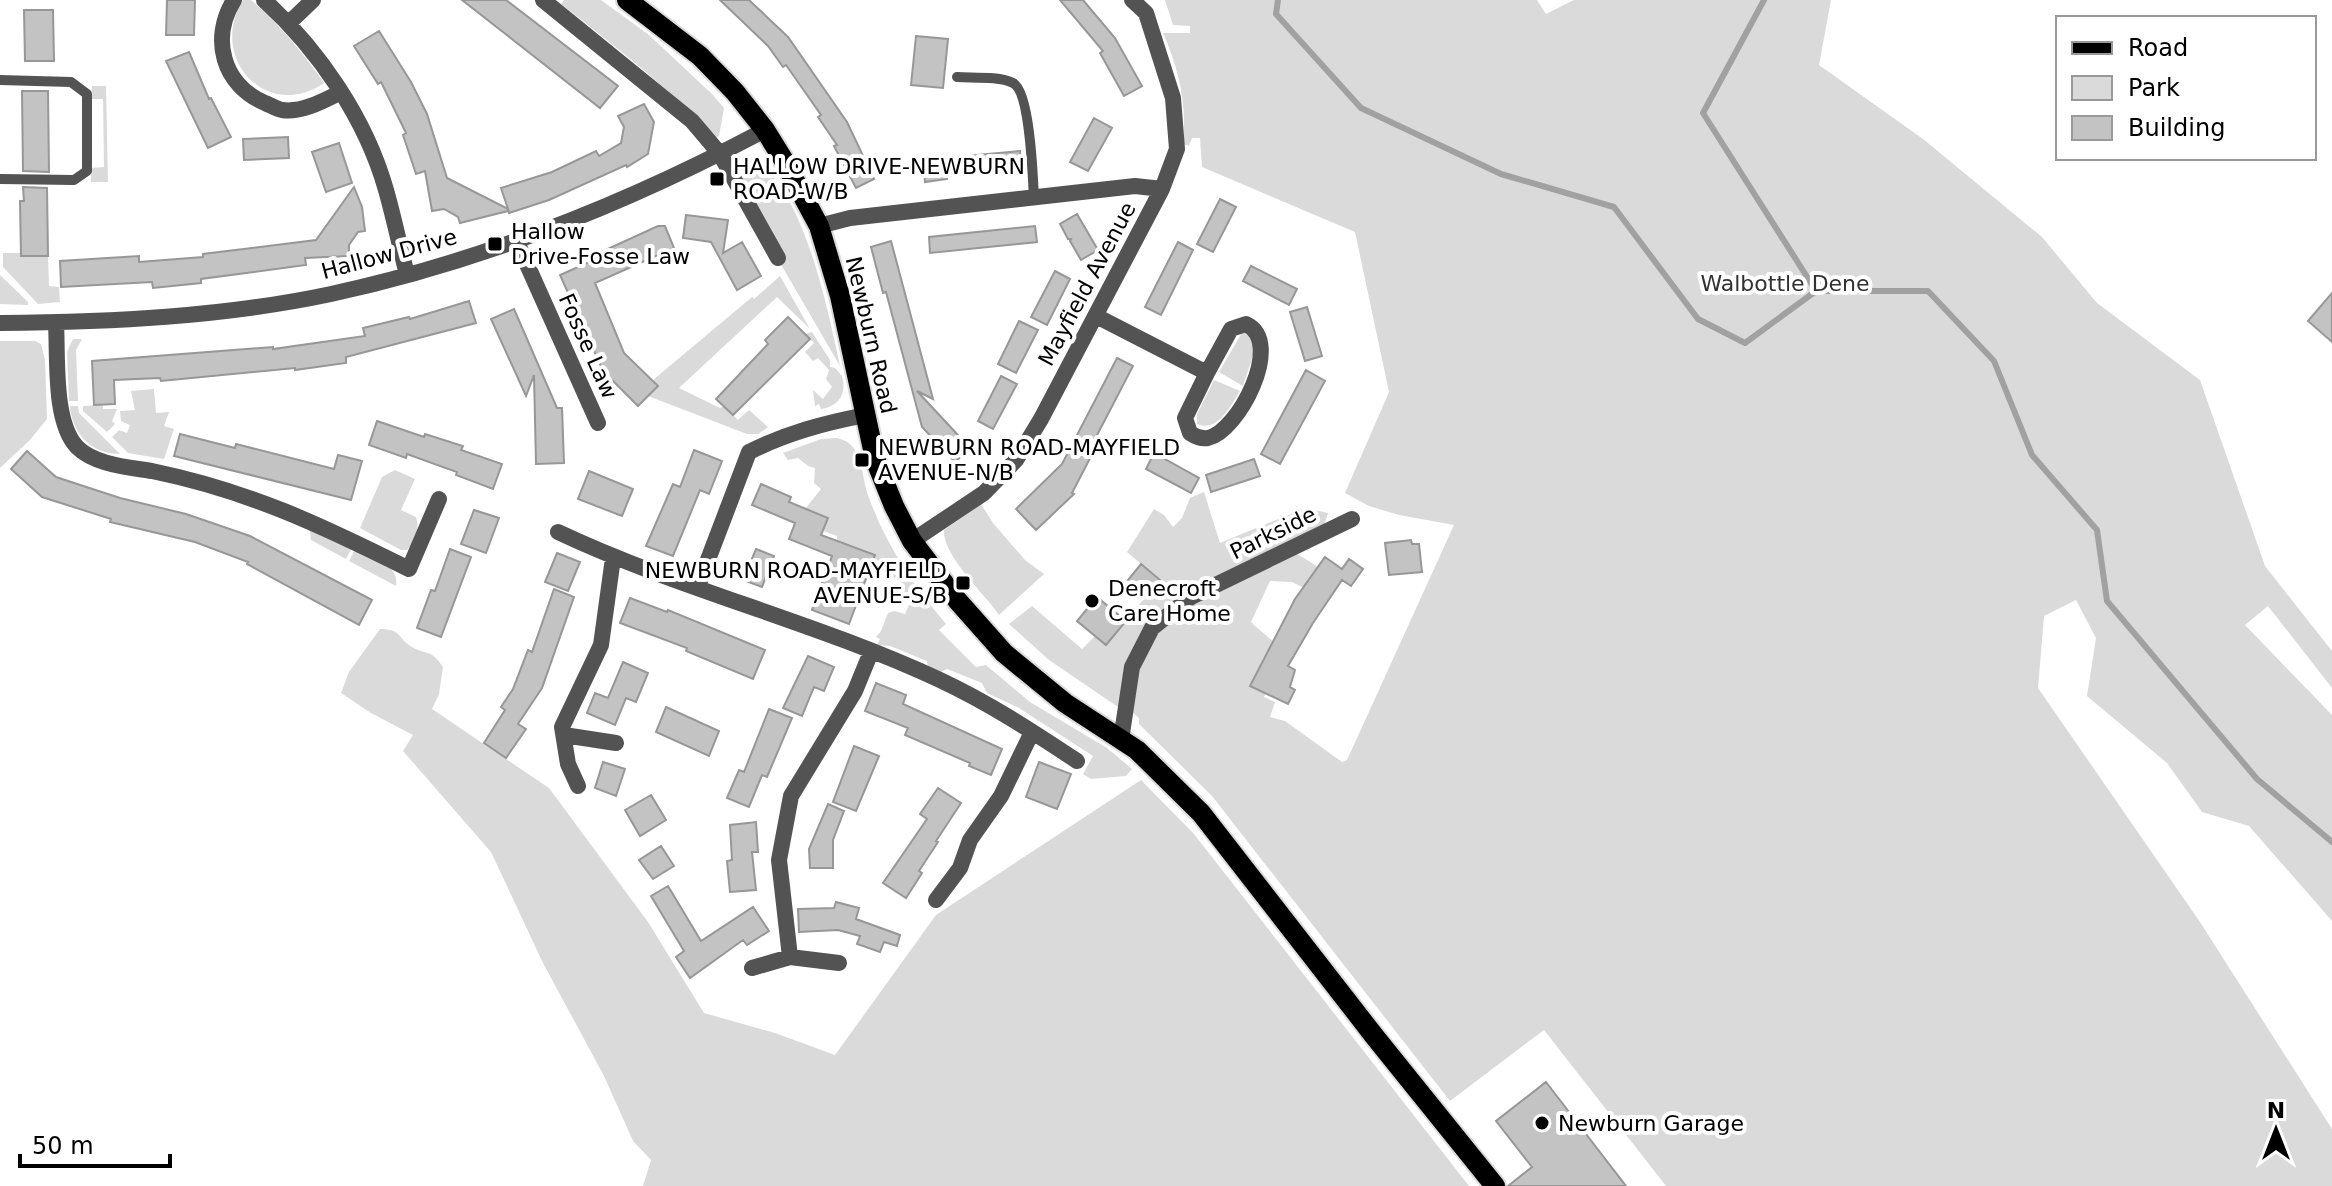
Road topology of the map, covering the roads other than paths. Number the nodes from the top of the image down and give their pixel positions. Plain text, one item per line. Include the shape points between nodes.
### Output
1 (234, 0) edge
2 (264, 0) edge
3 (313, 0) edge
4 (543, 0) edge
5 (627, 0) edge
6 (1132, 0) edge
7 (289, 23) junction
8 (957, 77) dead end
9 (0, 80) edge
10 (341, 92) junction
11 (765, 130) junction
12 (720, 154) junction
13 (0, 179) edge
14 (1162, 189) junction
15 (1034, 199) junction
16 (819, 226) junction
17 (517, 242) junction
18 (778, 258) dead end
19 (407, 275) junction
20 (1096, 316) junction
21 (0, 323) edge
22 (56, 323) junction
23 (1207, 373) junction
24 (866, 415) junction
25 (598, 423) dead end
26 (439, 499) dead end
27 (1352, 519) dead end
28 (558, 532) dead end
29 (912, 541) junction
30 (613, 558) junction
31 (698, 586) junction
32 (871, 652) junction
33 (1032, 732) junction
34 (564, 735) junction
35 (1121, 740) junction
36 (616, 743) dead end
37 (1077, 761) dead end
38 (578, 786) dead end
39 (936, 900) dead end
40 (790, 957) junction
41 (839, 963) dead end
42 (752, 968) dead end
43 (1495, 1186) edge

1 - 10 street via 223,34 224,56 231,78 243,91 283,110 316,104
2 - 7 street
3 - 7 street
4 - 12 street via 692,121
5 - 11 main road, Newburn Road via 700,56
6 - 14 street, Mayfield Avenue via 1146,13 1173,98 1177,149
7 - 10 street
8 - 15 lane via 1019,87
9 - 13 lane via 71,82 87,94 87,171 74,180
10 - 19 street via 386,188
11 - 12 street, Hallow Drive
11 - 16 main road, Newburn Road
12 - 17 street, Hallow Drive
12 - 18 street
14 - 15 street via 1135,186
14 - 20 street, Mayfield Avenue
15 - 16 street via 850,218
16 - 24 main road, Newburn Road
17 - 19 street, Hallow Drive
17 - 25 street, Fosse Law
19 - 22 street, Hallow Drive via 267,304
20 - 23 street
20 - 29 street, Mayfield Avenue via 1016,460 984,493
21 - 22 street, Hallow Drive
22 - 26 street via 65,427 79,449 91,456 269,504 409,569
23 - 23 street via 1185,418 1190,433 1199,438 1220,432 1249,395 1262,349 1255,329 1246,324 1231,329
24 - 29 main road, Newburn Road via 875,459
24 - 31 street via 782,436 749,452
27 - 35 street, Parkside via 1191,597 1152,628 1132,667
28 - 30 street
29 - 35 main road, Newburn Road via 1004,653
30 - 31 street
30 - 34 street via 601,645 562,727
31 - 32 street
32 - 33 street via 939,679
32 - 40 street via 855,691 791,796 779,860
33 - 37 street
33 - 39 street via 1001,796 970,840 960,868
34 - 36 street
34 - 38 street
35 - 43 main road, Newburn Road via 1201,813
40 - 41 street
40 - 42 street

